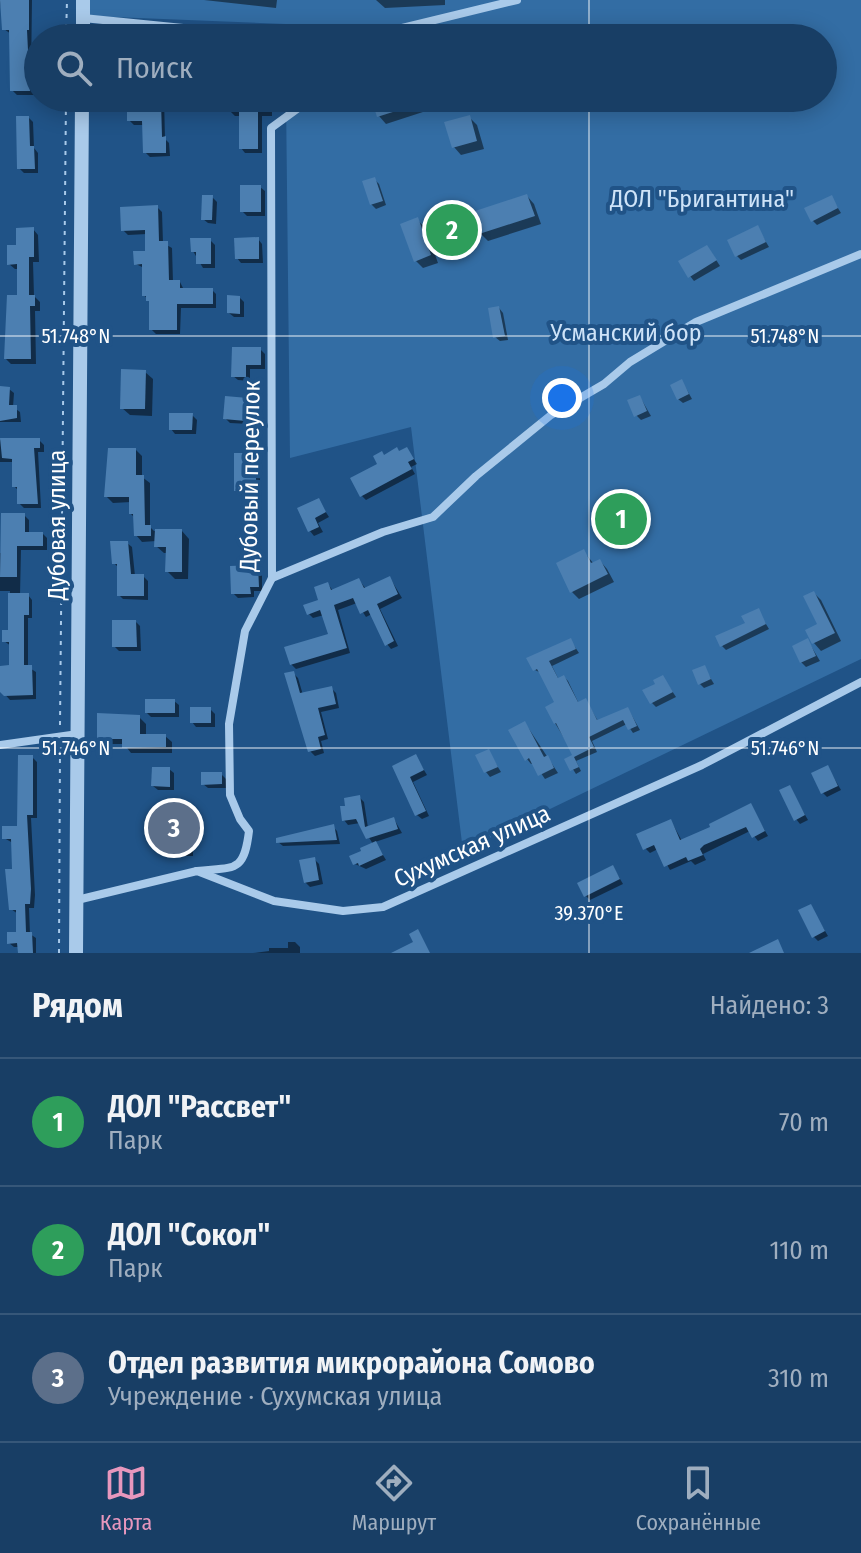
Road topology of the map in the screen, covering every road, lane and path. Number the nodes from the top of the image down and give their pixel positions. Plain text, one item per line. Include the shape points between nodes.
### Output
1 (67, 0) edge
2 (83, 0) edge
3 (517, 0) edge
4 (83, 18) junction
5 (66, 24) edge
6 (83, 24) edge
7 (143, 24) edge
8 (418, 24) edge
9 (66, 112) edge
10 (82, 112) edge
11 (293, 112) edge
12 (861, 254) edge
13 (272, 578) junction
14 (861, 682) edge
15 (78, 734) junction
16 (60, 738) junction
17 (0, 745) edge
18 (197, 871) junction
19 (77, 900) junction
20 (59, 953) edge
21 (76, 953) edge

1 - 5 path
2 - 4 street
3 - 8 street
4 - 6 street
4 - 7 street
9 - 16 path
10 - 15 street, Дубовая улица
11 - 13 street, Дубовый переулок via 271,128
12 - 13 street via 696,322 630,362 551,415 433,517
13 - 18 street, Дубовый переулок via 245,631 229,724 230,795 249,831 246,855 231,868
14 - 18 street, Сухумская улица via 702,765 383,907 343,911 274,901
15 - 16 street
15 - 19 street, Дубовая улица
16 - 17 street
16 - 20 path
18 - 19 street
19 - 21 street, Дубовая улица

